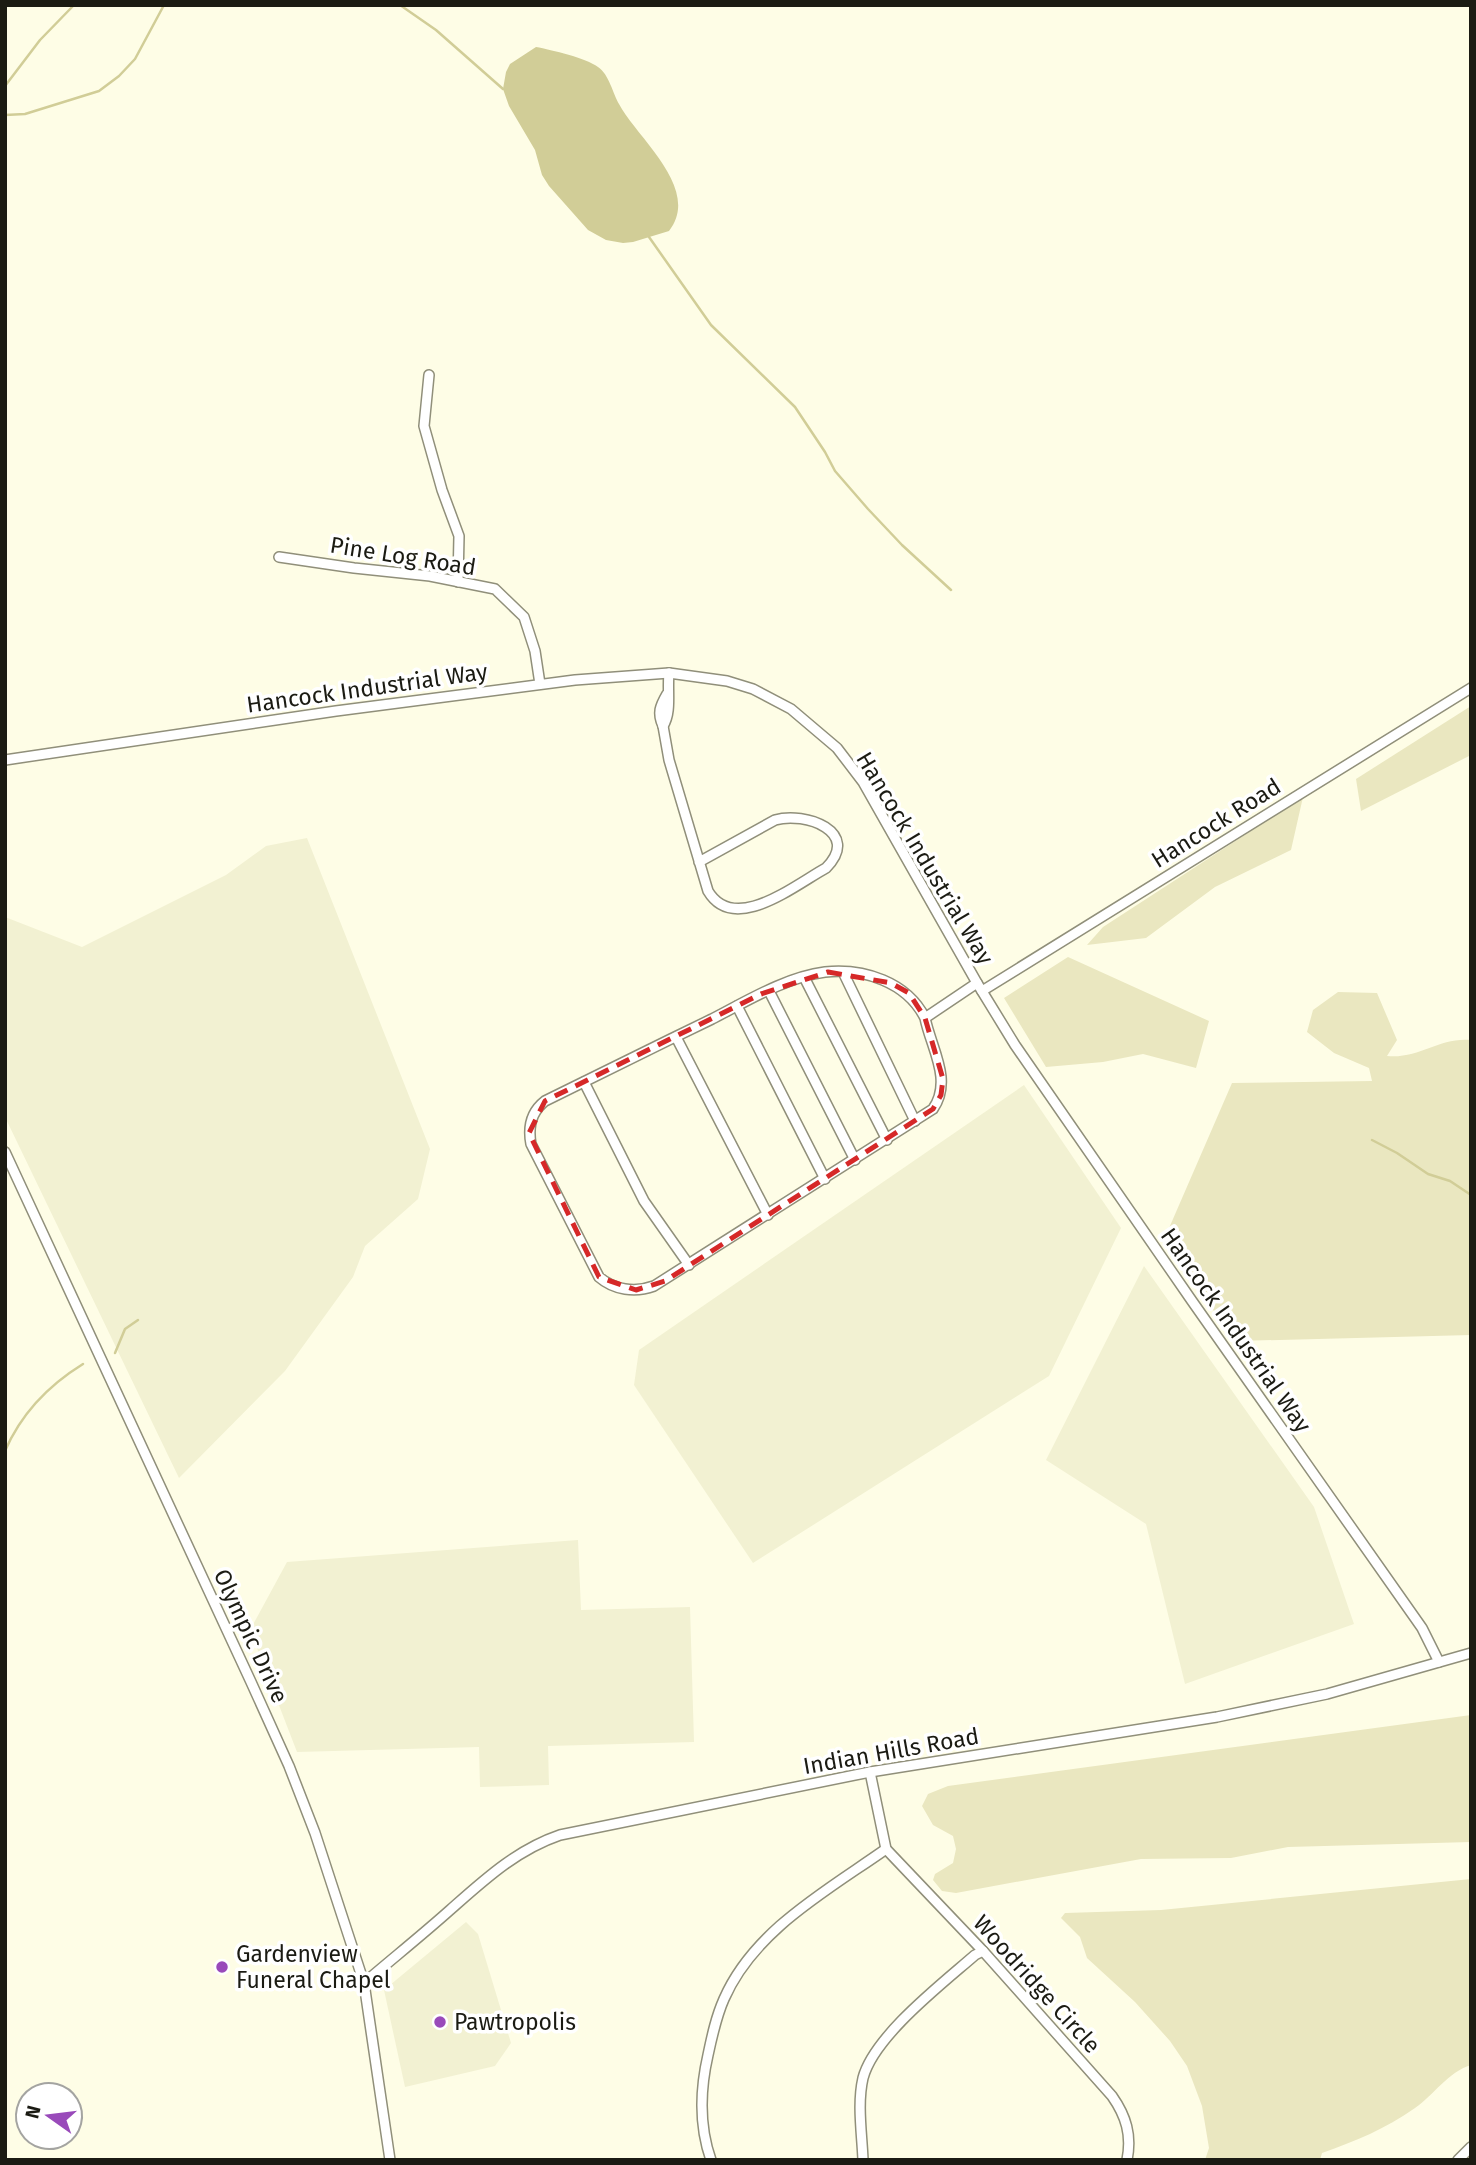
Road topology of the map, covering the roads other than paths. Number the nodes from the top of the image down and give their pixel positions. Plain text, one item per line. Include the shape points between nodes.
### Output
1 (429, 375) dead end
2 (279, 557) dead end
3 (458, 582) junction
4 (670, 673) junction
5 (540, 684) junction
6 (1471, 688) edge
7 (5, 760) edge
8 (699, 863) junction
9 (843, 972) junction
10 (804, 977) junction
11 (979, 987) junction
12 (769, 991) junction
13 (737, 1006) junction
14 (926, 1017) junction
15 (676, 1037) junction
16 (584, 1082) junction
17 (915, 1122) junction
18 (887, 1140) junction
19 (5, 1152) edge
20 (855, 1160) junction
21 (825, 1179) junction
22 (768, 1215) junction
23 (688, 1265) junction
24 (1471, 1653) edge
25 (1439, 1662) junction
26 (870, 1772) junction
27 (886, 1849) junction
28 (983, 1951) junction
29 (364, 1983) junction
30 (1471, 2147) edge
31 (390, 2160) edge
32 (711, 2160) edge
33 (863, 2160) edge
34 (1127, 2160) edge
35 (1458, 2160) edge

1 - 3 street via 424,426 458,537
2 - 3 street, Pine Log Road
3 - 5 street, Pine Log Road via 495,589 524,617
4 - 5 street, Hancock Industrial Way
4 - 8 street via 659,713
4 - 11 street, Hancock Industrial Way via 753,689 791,709 837,748 863,782
5 - 7 street, Hancock Industrial Way
6 - 11 street, Hancock Road
8 - 8 street via 713,900 726,908 744,909 756,907 826,868 837,843 835,835 813,820 785,817
9 - 10 street
9 - 14 street via 891,983 909,993
9 - 17 street
10 - 12 street
10 - 18 street
11 - 14 street, Hancock Road
11 - 25 street, Hancock Industrial Way via 1161,1257 1422,1628
12 - 13 street
12 - 20 street
13 - 15 street
13 - 21 street
14 - 17 street via 943,1087 933,1109
15 - 16 street
15 - 22 street
16 - 23 street via 639,1193
16 - 23 street via 539,1106 529,1133 599,1277 624,1289 645,1289
17 - 18 street
18 - 20 street
19 - 29 street, Olympic Drive via 289,1766
20 - 21 street
21 - 22 street
22 - 23 street
24 - 25 street, Indian Hills Road
25 - 26 street, Indian Hills Road via 1327,1694 1217,1717
26 - 27 street
26 - 29 street, Indian Hills Road via 539,1842 481,1883
27 - 28 street, Woodridge Circle
27 - 32 street via 785,1922 734,1979 716,2018 705,2068 701,2117
28 - 33 street via 922,2001 877,2050 863,2079
28 - 34 street, Woodridge Circle via 1124,2113 1129,2131
29 - 31 street, Olympic Drive
30 - 35 street

